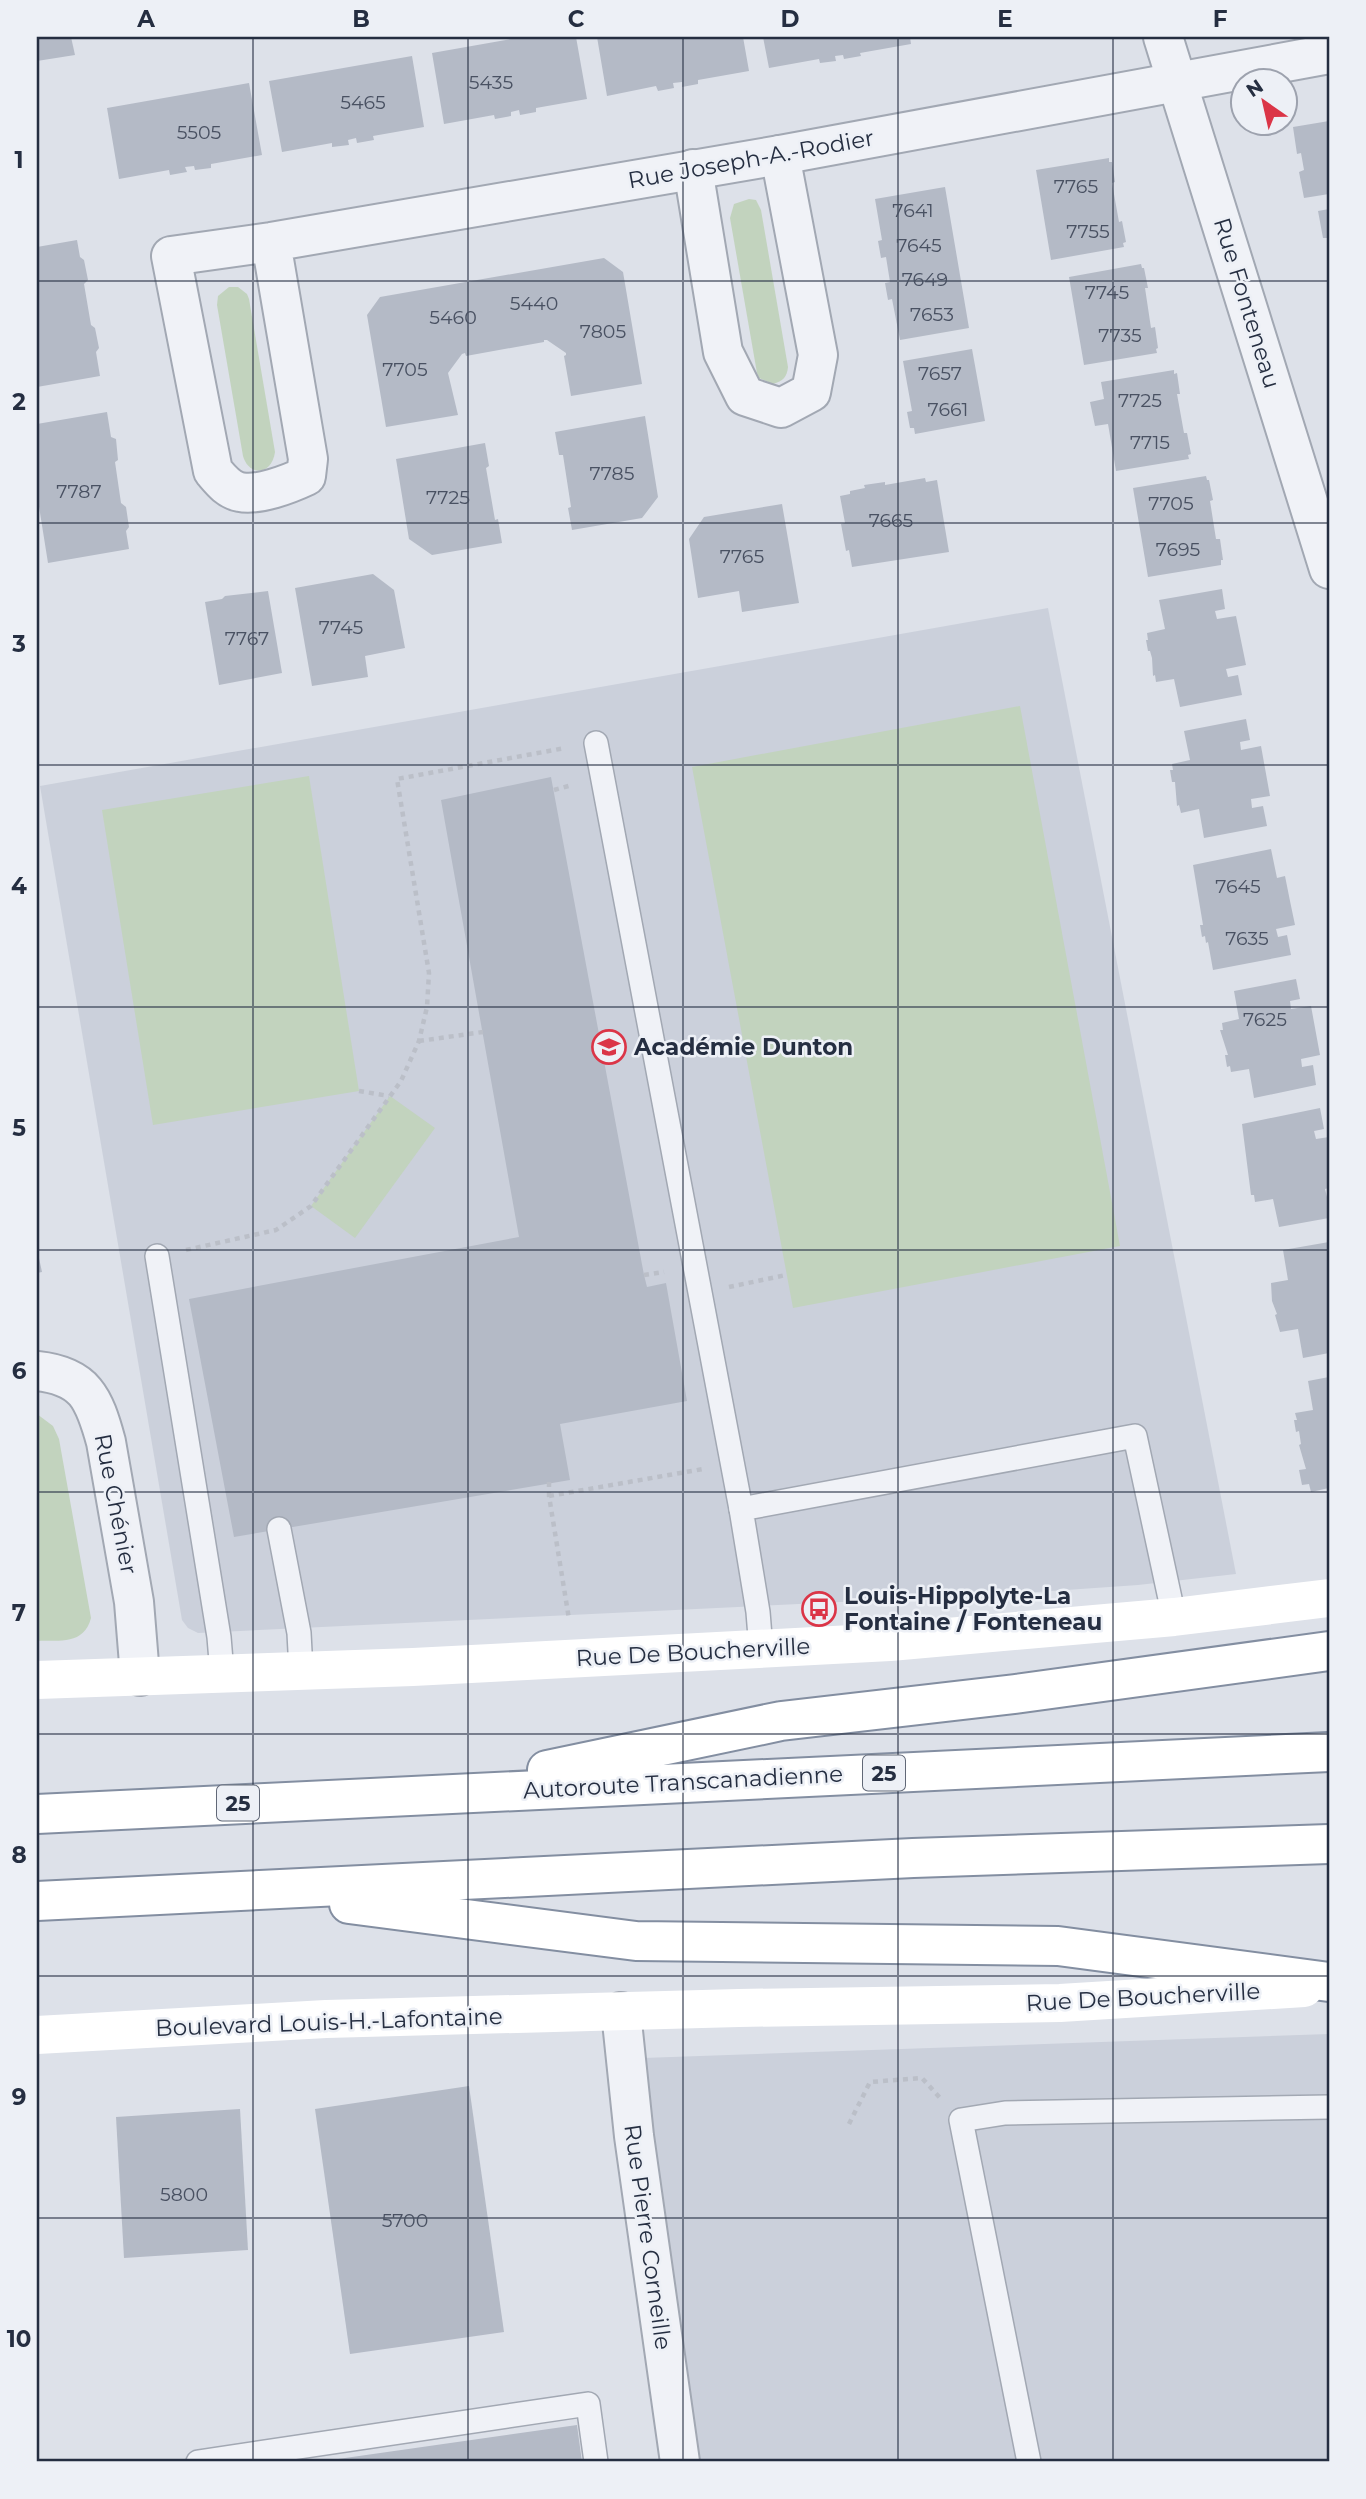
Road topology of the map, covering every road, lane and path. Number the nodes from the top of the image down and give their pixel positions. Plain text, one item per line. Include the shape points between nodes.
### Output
1 (1163, 37) edge
2 (1329, 54) edge
3 (1178, 83) junction
4 (780, 155) junction
5 (693, 169) junction
6 (271, 242) junction
7 (1329, 569) edge
8 (596, 743) dead end
9 (563, 749) dead end
10 (580, 783) dead end
11 (554, 790) dead end
12 (482, 1032) dead end
13 (419, 1041) junction
14 (359, 1091) dead end
15 (390, 1096) junction
16 (183, 1251) dead end
17 (157, 1256) dead end
18 (668, 1271) dead end
19 (644, 1275) dead end
20 (786, 1275) dead end
21 (702, 1293) junction
22 (37, 1371) edge
23 (700, 1469) dead end
24 (549, 1482) dead end
25 (549, 1496) junction
26 (741, 1510) junction
27 (279, 1529) dead end
28 (1329, 1598) edge
29 (1174, 1617) junction
30 (569, 1620) dead end
31 (761, 1649) junction
32 (1329, 1651) edge
33 (300, 1670) junction
34 (222, 1673) junction
35 (140, 1676) junction
36 (37, 1681) edge
37 (1329, 1752) edge
38 (439, 1793) junction
39 (37, 1814) edge
40 (1329, 1844) edge
41 (254, 1891) junction
42 (37, 1901) edge
43 (1329, 1984) edge
44 (621, 2012) junction
45 (37, 2035) edge
46 (1329, 2106) edge
47 (961, 2120) junction
48 (849, 2124) dead end
49 (198, 2462) edge
50 (596, 2462) edge
51 (680, 2462) edge
52 (1029, 2462) edge

1 - 3 street, Rue Fonteneau
2 - 3 street, Rue Joseph-A.-Rodier
3 - 4 street, Rue Joseph-A.-Rodier
3 - 7 street, Rue Fonteneau
4 - 5 street, Rue Joseph-A.-Rodier
4 - 5 street via 818,355 811,392 781,408 745,396 723,352
5 - 6 street, Rue Joseph-A.-Rodier
6 - 6 street, Rue Joseph-A.-Rodier via 172,256 213,471 240,493 283,488 306,476 308,459
8 - 21 lane
9 - 13 path via 397,779 429,973
10 - 11 path
12 - 13 path
13 - 15 path
14 - 15 path
15 - 16 path via 311,1206 293,1220 276,1230
17 - 34 lane
18 - 19 path
20 - 21 path
21 - 26 lane
22 - 35 street, Rue Chénier via 69,1377 82,1387 99,1417 134,1602
23 - 25 path
24 - 25 path
25 - 30 path
26 - 29 lane via 1135,1436
26 - 31 lane
27 - 33 lane via 299,1633
28 - 29 main road, Rue De Boucherville
29 - 31 main road, Rue De Boucherville
31 - 33 main road, Rue De Boucherville
32 - 38 main road via 781,1721
33 - 34 main road, Rue De Boucherville
34 - 35 main road, Rue De Boucherville
35 - 36 main road
37 - 38 main road, Autoroute Transcanadienne / 25
38 - 39 main road, Autoroute Transcanadienne / 25
40 - 41 main road via 913,1858
41 - 42 main road
41 - 43 main road via 636,1941 1058,1946
43 - 44 main road, Rue De Boucherville via 1060,2003
44 - 45 main road, Boulevard Louis-H.-Lafontaine via 326,2019
44 - 51 street, Rue Pierre Corneille
46 - 47 lane via 1005,2113
47 - 48 path via 922,2078 870,2082
47 - 52 lane
49 - 50 lane via 588,2404

